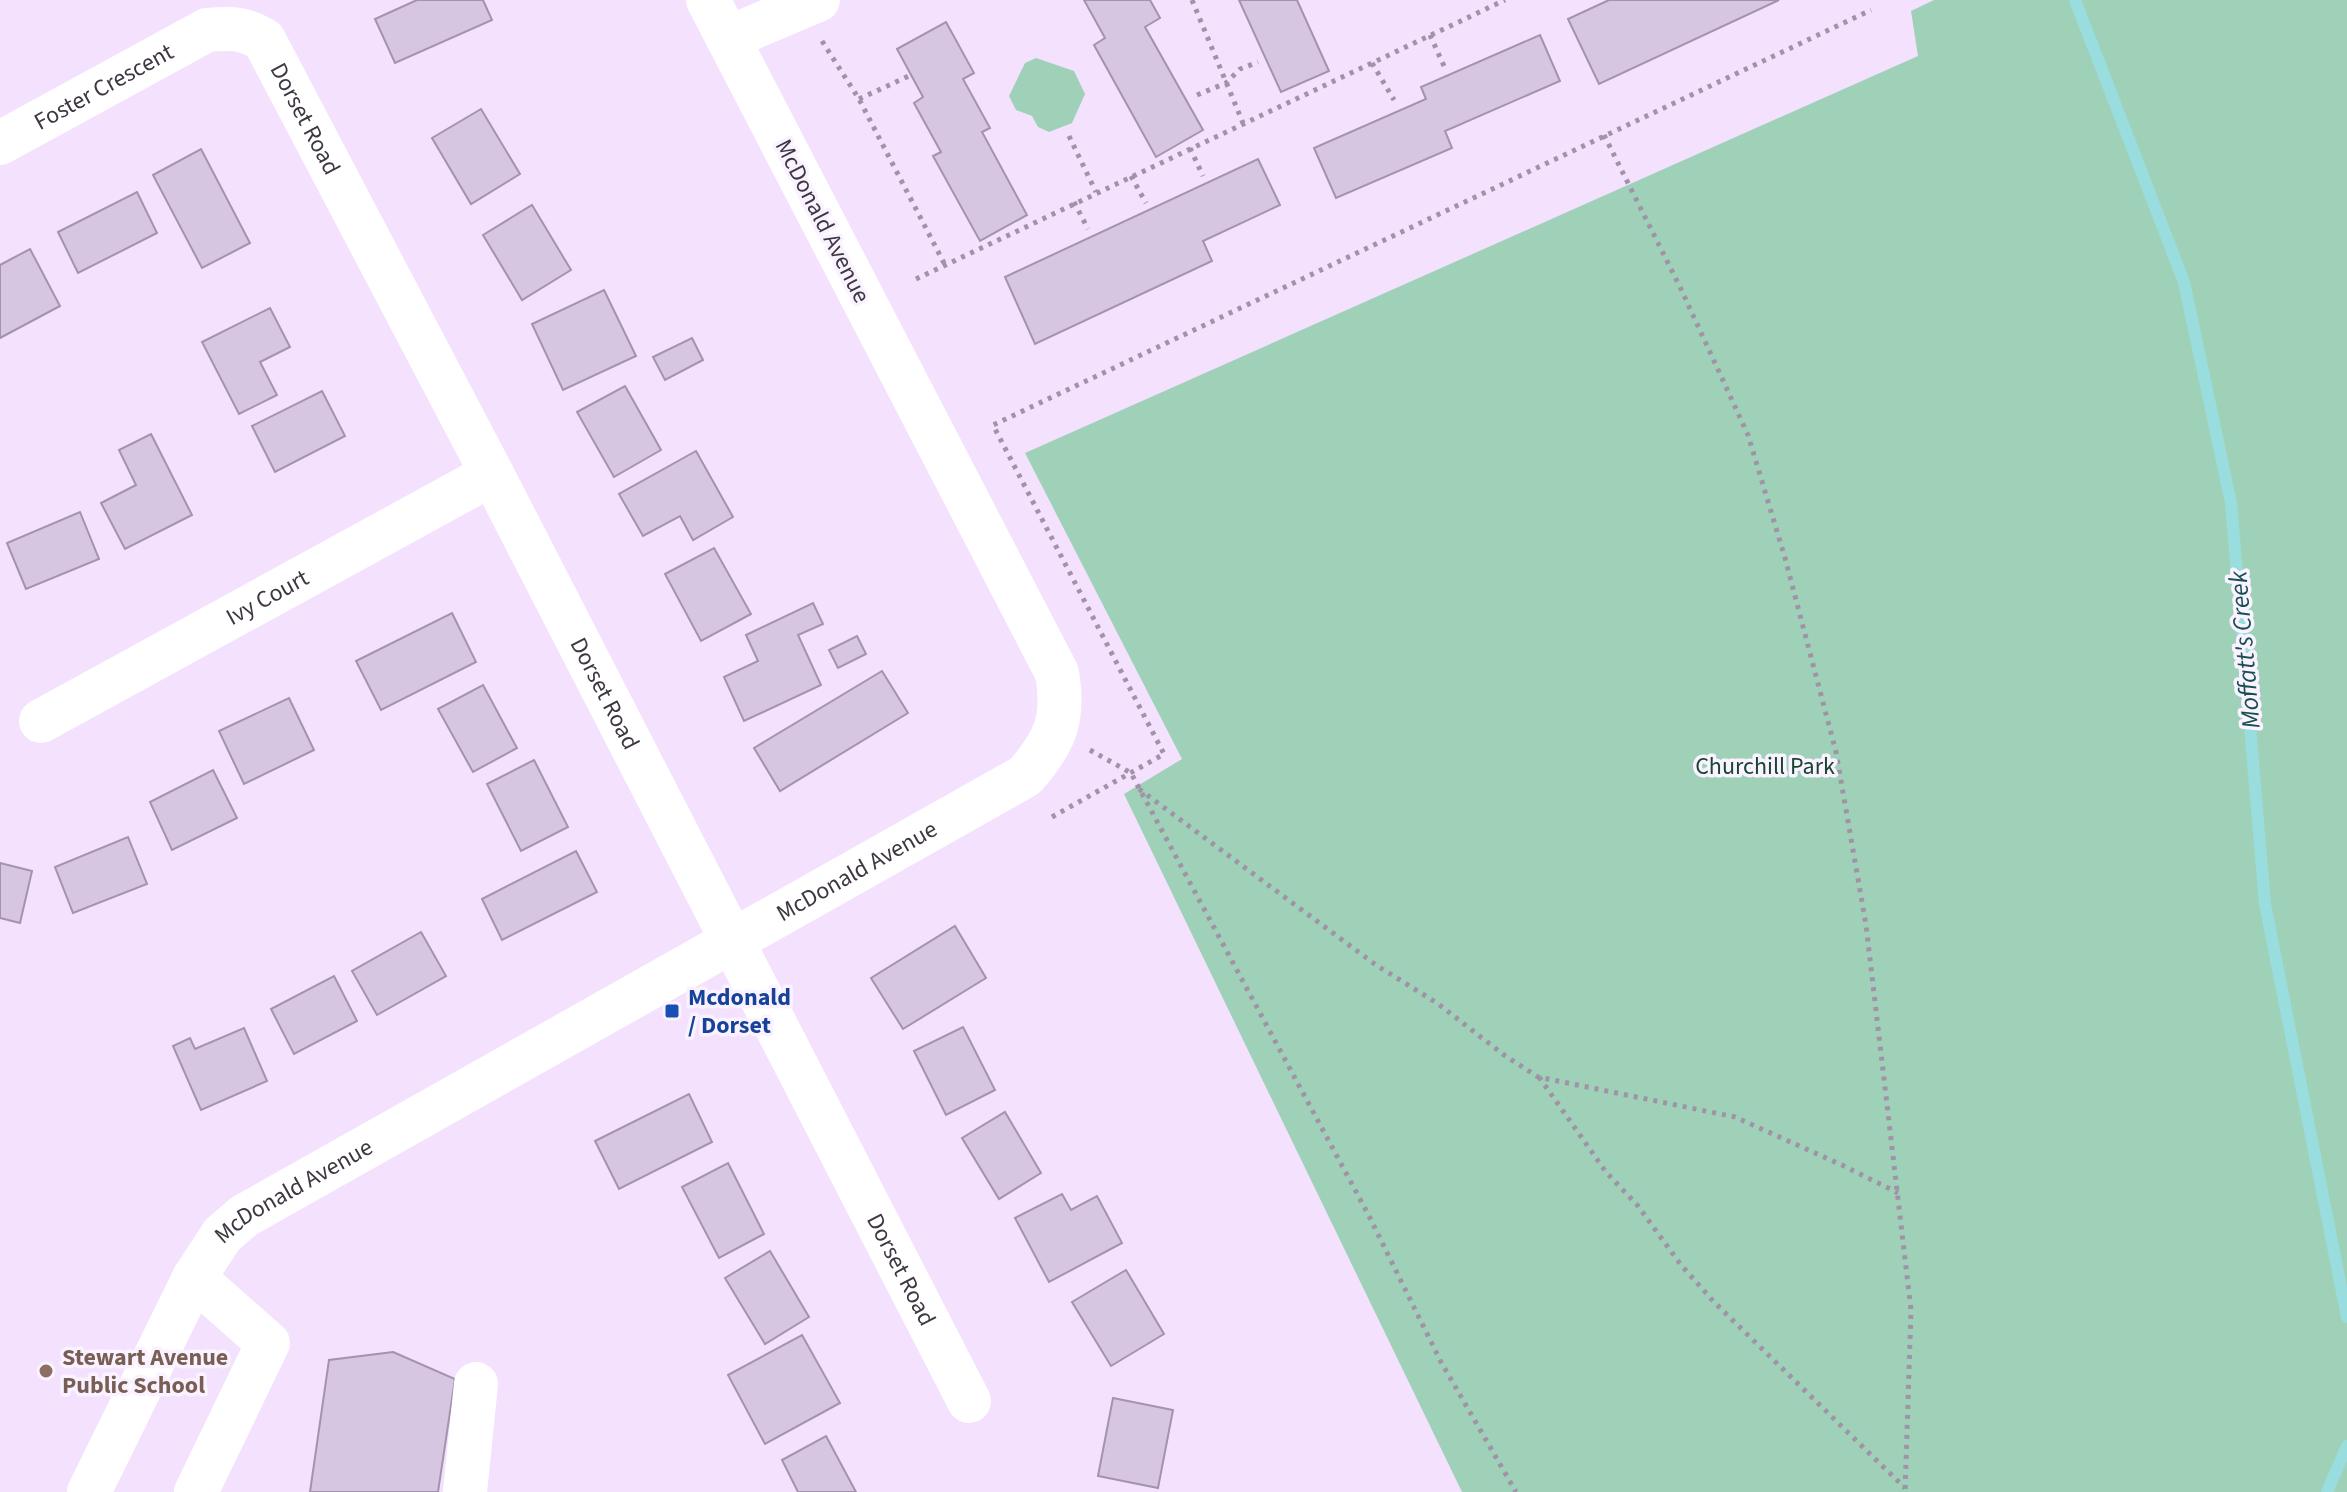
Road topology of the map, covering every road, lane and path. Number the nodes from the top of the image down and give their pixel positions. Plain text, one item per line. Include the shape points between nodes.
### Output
1 (708, 0) edge
2 (1192, 0) edge
3 (1505, 0) edge
4 (809, 3) edge
5 (1871, 10) dead end
6 (207, 30) joint
7 (1430, 35) junction
8 (728, 38) junction
9 (1258, 62) dead end
10 (1372, 63) junction
11 (1444, 66) dead end
12 (911, 75) dead end
13 (1226, 83) junction
14 (1197, 95) dead end
15 (859, 99) junction
16 (1394, 100) dead end
17 (1243, 123) junction
18 (1604, 135) junction
19 (1069, 136) dead end
20 (0, 143) edge
21 (1190, 148) junction
22 (1131, 176) junction
23 (1203, 176) dead end
24 (1096, 192) junction
25 (1074, 202) junction
26 (1146, 203) dead end
27 (1088, 229) dead end
28 (945, 265) junction
29 (916, 279) dead end
30 (492, 474) junction
31 (41, 721) dead end
32 (1089, 750) dead end
33 (1131, 773) junction
34 (1139, 789) junction
35 (1052, 817) dead end
36 (730, 942) junction
37 (1538, 1077) junction
38 (1898, 1193) junction
39 (194, 1278) junction
40 (476, 1384) dead end
41 (969, 1401) dead end
42 (1905, 1490) edge
43 (89, 1492) edge
44 (196, 1492) edge
45 (465, 1492) edge
46 (1516, 1492) edge

1 - 8 street, McDonald Avenue
2 - 13 path
3 - 7 path
4 - 8 street
4 - 15 path
5 - 18 path
6 - 20 street, Foster Crescent
6 - 30 street, Dorset Road via 238,29 264,40
7 - 10 path
7 - 11 path
8 - 36 street, McDonald Avenue via 1047,653 1060,694 1055,733 1025,776
9 - 13 path via 1240,69
10 - 16 path
10 - 17 path
12 - 15 path
13 - 14 path
13 - 17 path
15 - 28 path
17 - 21 path
18 - 33 path via 993,425 1164,754
18 - 38 path via 1748,435 1785,558 1836,752 1866,925
19 - 24 path
21 - 22 path
21 - 23 path
22 - 24 path
22 - 26 path
24 - 25 path
25 - 27 path
25 - 28 path
28 - 29 path
30 - 31 street, Ivy Court
30 - 36 street, Dorset Road
32 - 33 path
33 - 34 path
33 - 35 path
34 - 37 path
34 - 46 path via 1297,1080 1441,1362
36 - 39 street, McDonald Avenue via 244,1216 222,1235
36 - 41 street, Dorset Road
37 - 38 path via 1735,1117
37 - 42 path via 1681,1265
38 - 42 path via 1911,1310
39 - 43 street, McDonald Avenue
39 - 44 street via 268,1343
40 - 45 street

